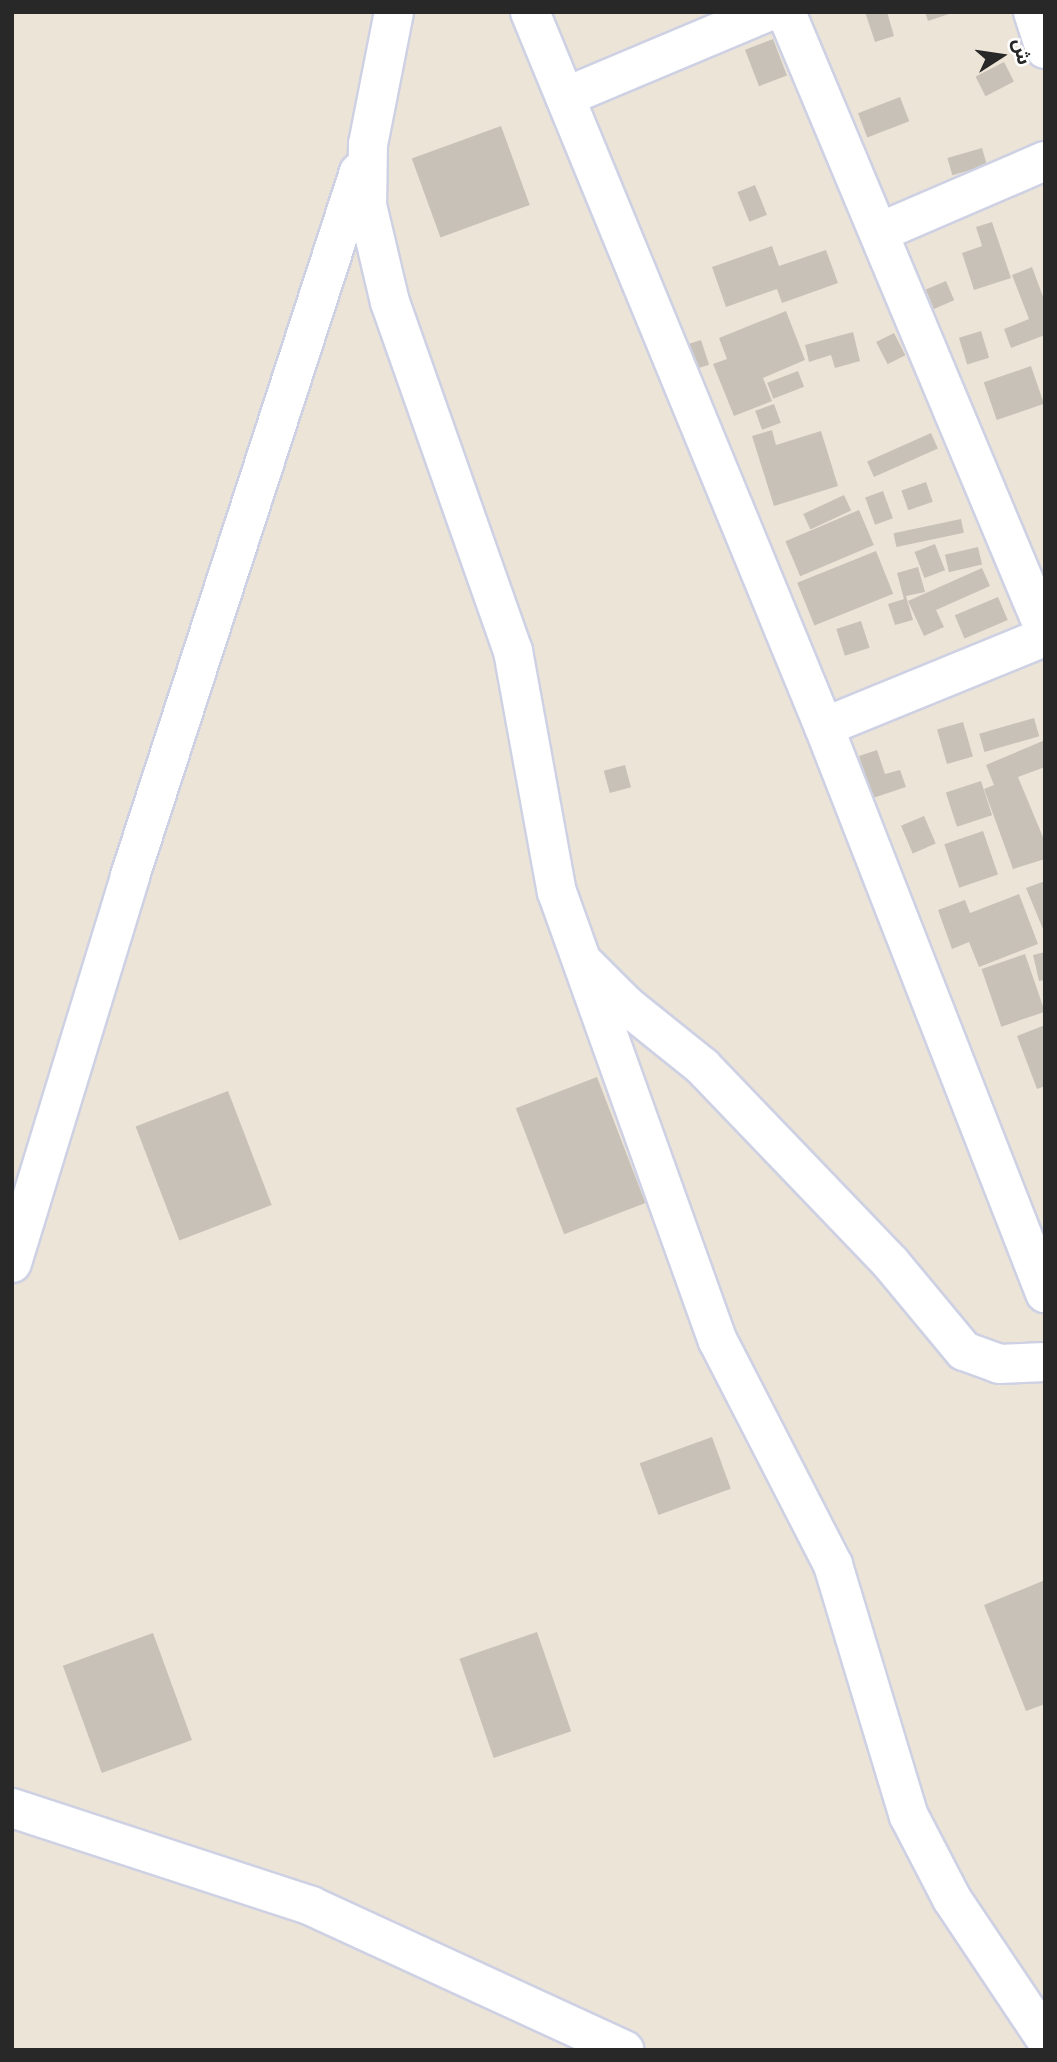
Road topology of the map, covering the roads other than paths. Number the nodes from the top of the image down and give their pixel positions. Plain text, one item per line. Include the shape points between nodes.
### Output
1 (394, 12) edge
2 (530, 12) edge
3 (767, 12) edge
4 (786, 12) edge
5 (565, 97) junction
6 (368, 144) junction
7 (1045, 161) edge
8 (880, 232) junction
9 (1045, 631) edge
10 (1045, 637) edge
11 (824, 727) junction
12 (577, 956) junction
13 (12, 1263) edge
14 (1045, 1293) edge
15 (1045, 1362) edge
16 (12, 1808) edge
17 (1045, 2038) edge
18 (624, 2050) edge

1 - 6 street
2 - 5 street
3 - 5 street
4 - 8 street
5 - 11 street
6 - 12 street via 367,205 377,257 513,651 551,867
6 - 13 street via 130,876
7 - 8 street
8 - 9 street
10 - 11 street
11 - 14 street
12 - 15 street via 598,980 703,1067 890,1262 964,1351 985,1362 1013,1366
12 - 17 street via 718,1341 833,1565 909,1816 952,1899
16 - 18 street via 345,1920

